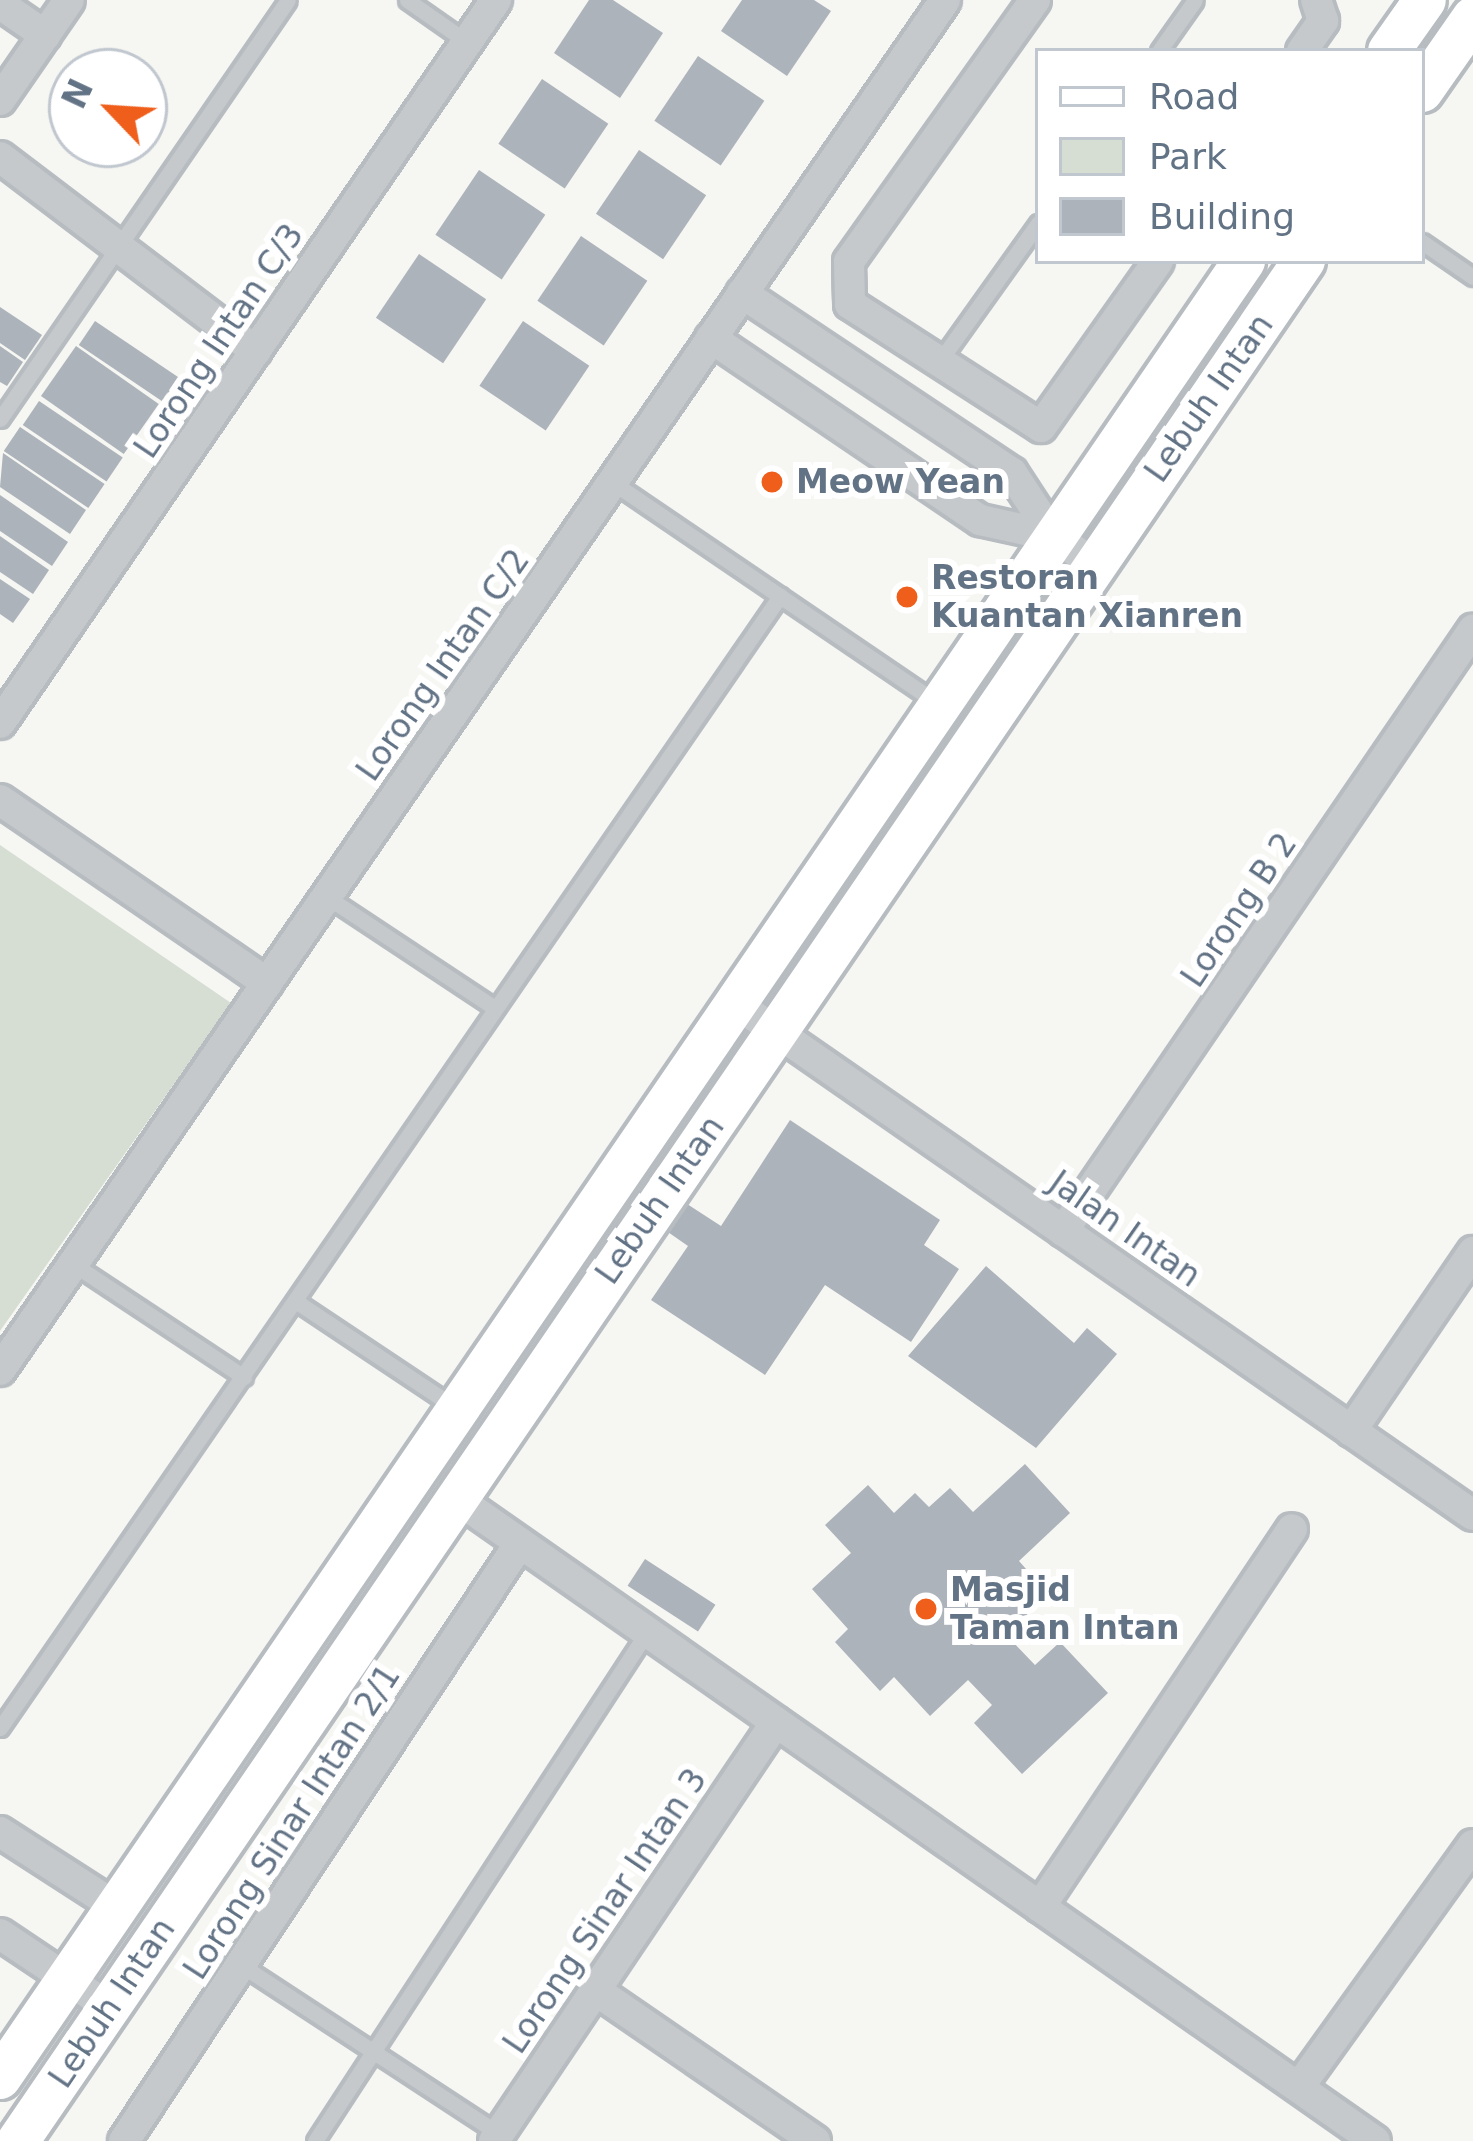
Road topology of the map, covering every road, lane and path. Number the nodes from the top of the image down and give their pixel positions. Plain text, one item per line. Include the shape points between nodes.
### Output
1 (69, 0) edge
2 (288, 0) edge
3 (407, 0) edge
4 (496, 0) edge
5 (945, 0) edge
6 (1035, 0) edge
7 (1196, 0) edge
8 (1316, 0) edge
9 (1425, 0) edge
10 (0, 4) edge
11 (45, 34) junction
12 (467, 41) junction
13 (1466, 42) edge
14 (1162, 48) edge
15 (1304, 48) edge
16 (1391, 48) edge
17 (1425, 88) edge
18 (0, 100) edge
19 (0, 157) edge
20 (1035, 227) edge
21 (1425, 244) edge
22 (117, 248) junction
23 (1157, 264) edge
24 (1242, 264) edge
25 (1302, 264) edge
26 (1473, 277) edge
27 (742, 293) junction
28 (711, 338) junction
29 (256, 350) junction
30 (938, 365) junction
31 (910, 405) junction
32 (0, 419) edge
33 (1012, 473) junction
34 (612, 482) junction
35 (980, 520) junction
36 (1053, 536) junction
37 (1095, 564) junction
38 (781, 596) junction
39 (1473, 630) edge
40 (938, 703) junction
41 (0, 723) edge
42 (0, 800) edge
43 (327, 897) junction
44 (267, 983) junction
45 (735, 1003) junction
46 (495, 1008) junction
47 (777, 1032) junction
48 (1064, 1231) junction
49 (1473, 1252) edge
50 (73, 1264) junction
51 (297, 1302) junction
52 (0, 1370) edge
53 (244, 1377) junction
54 (453, 1406) junction
55 (1351, 1431) junction
56 (453, 1496) junction
57 (1473, 1515) edge
58 (1292, 1529) dead end
59 (520, 1543) junction
60 (647, 1632) junction
61 (776, 1722) junction
62 (0, 1727) edge
63 (0, 1832) edge
64 (1473, 1845) edge
65 (115, 1906) junction
66 (1040, 1907) junction
67 (0, 1934) edge
68 (241, 1965) junction
69 (68, 1979) junction
70 (596, 1990) junction
71 (109, 2006) junction
72 (374, 2053) junction
73 (0, 2078) edge
74 (1299, 2087) junction
75 (496, 2138) edge
76 (18, 2141) edge
77 (124, 2141) edge
78 (315, 2141) edge
79 (815, 2141) edge
80 (1375, 2141) edge

1 - 11 street
2 - 22 lane
3 - 12 lane
4 - 12 street, Lorong Intan C/3
5 - 27 street, Lorong Intan C/2
6 - 30 street via 843,283 850,304
7 - 14 lane
8 - 15 street via 1323,21
9 - 16 main road
10 - 11 street
11 - 18 street
12 - 29 street, Lorong Intan C/3
13 - 17 main road
19 - 22 street
20 - 30 lane
21 - 26 lane
22 - 29 street
22 - 32 lane
23 - 30 street via 1041,427
24 - 36 main road, Lebuh Intan
25 - 37 main road, Lebuh Intan
27 - 28 street, Lorong Intan C/2
27 - 31 street
28 - 34 street, Lorong Intan C/2
28 - 35 street
29 - 41 street, Lorong Intan C/3
30 - 31 street
31 - 33 street
33 - 35 street
33 - 36 street
34 - 38 lane
34 - 43 street, Lorong Intan C/2
35 - 36 street
36 - 37 street
36 - 40 main road, Lebuh Intan
37 - 47 main road, Lebuh Intan
38 - 40 lane
38 - 46 lane
39 - 48 street, Lorong B 2
40 - 45 main road, Lebuh Intan
42 - 44 street
43 - 44 street, Lorong Intan C/2
43 - 46 lane
44 - 50 street, Lorong Intan C/2
45 - 47 street, Jalan Intan
45 - 54 main road, Lebuh Intan
46 - 51 lane
47 - 48 street, Jalan Intan
47 - 56 main road, Lebuh Intan
48 - 55 street, Jalan Intan
49 - 55 street
50 - 52 street, Lorong Intan C/2
50 - 53 lane
51 - 53 lane
51 - 54 lane
53 - 62 lane
54 - 65 main road, Lebuh Intan
55 - 57 street, Jalan Intan
56 - 59 street
56 - 71 main road, Lebuh Intan
58 - 66 street
59 - 60 street
59 - 68 street, Lorong Sinar Intan 2/1
60 - 61 street
60 - 72 lane
61 - 66 street
61 - 70 street, Lorong Sinar Intan 3
63 - 65 street
64 - 74 street
65 - 69 main road, Lebuh Intan
66 - 74 street
67 - 69 street
68 - 72 lane
68 - 77 street, Lorong Sinar Intan 2/1
69 - 71 street
69 - 73 main road, Lebuh Intan
70 - 75 street, Lorong Sinar Intan 3
70 - 79 street
71 - 76 main road, Lebuh Intan
72 - 75 lane
72 - 78 lane
74 - 80 street

